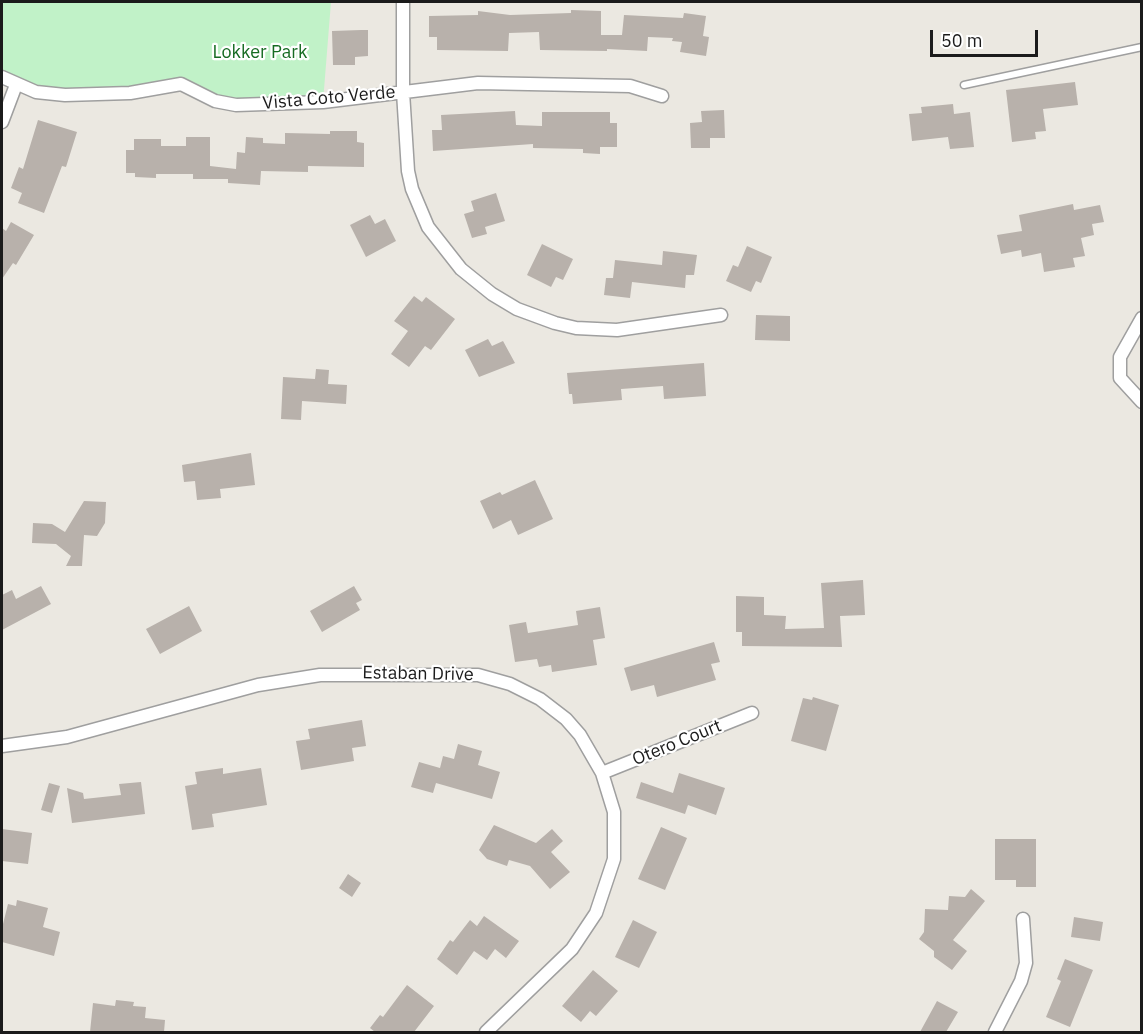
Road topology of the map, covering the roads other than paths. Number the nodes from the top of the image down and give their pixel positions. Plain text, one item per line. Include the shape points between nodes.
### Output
1 (403, 2) edge
2 (1142, 47) edge
3 (2, 77) edge
4 (16, 85) junction
5 (964, 85) dead end
6 (403, 92) junction
7 (662, 96) dead end
8 (2, 122) edge
9 (721, 315) dead end
10 (1142, 318) edge
11 (1142, 402) edge
12 (752, 713) dead end
13 (2, 746) edge
14 (602, 773) junction
15 (1023, 919) dead end
16 (486, 1032) edge
17 (995, 1032) edge

1 - 6 street
2 - 5 lane
3 - 4 street, Vista Coto Verde
4 - 6 street, Vista Coto Verde via 50,94 103,95 181,84 215,100 268,105
4 - 8 street
6 - 7 street, Vista Coto Verde via 478,83 630,86
6 - 9 street via 408,171 418,207 449,257 492,294 536,317 596,330
10 - 11 street via 1120,357 1120,378
12 - 14 street, Otero Court
13 - 14 street, Estaban Drive via 67,737 287,679 344,673 462,673 495,678 540,699 580,735
14 - 16 street, Estaban Drive via 614,812 615,835 610,874 600,903 572,949
15 - 17 street via 1026,963

